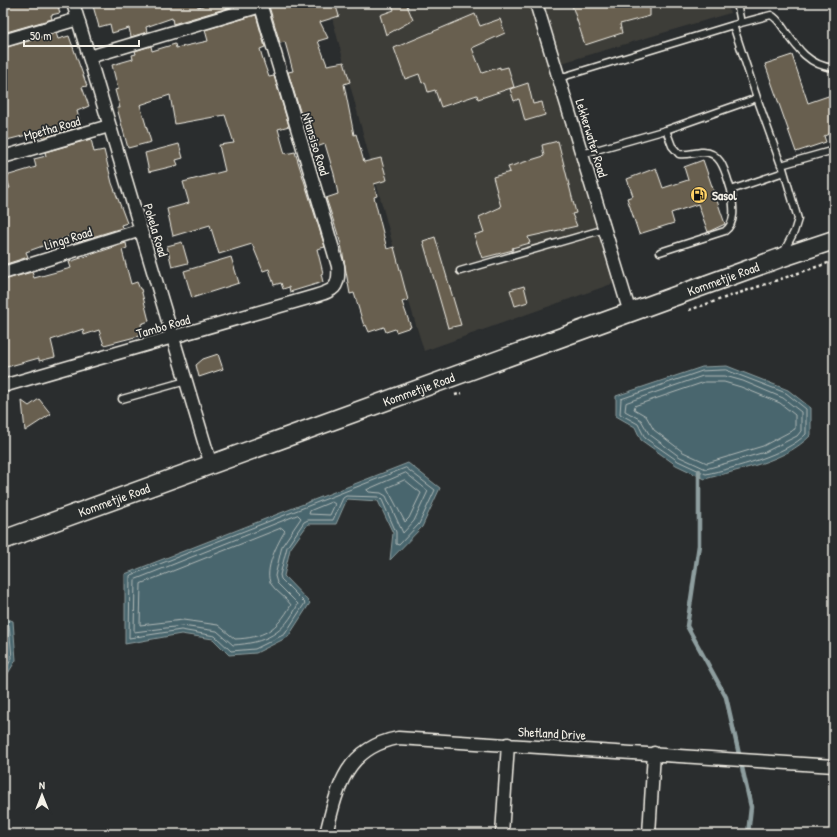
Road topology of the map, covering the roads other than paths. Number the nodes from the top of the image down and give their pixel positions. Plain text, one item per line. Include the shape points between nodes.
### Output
1 (73, 3) edge
2 (539, 3) edge
3 (737, 3) edge
4 (260, 4) edge
5 (78, 19) junction
6 (740, 23) junction
7 (733, 25) junction
8 (3, 41) edge
9 (89, 57) junction
10 (834, 68) edge
11 (559, 78) junction
12 (757, 98) junction
13 (109, 126) junction
14 (666, 130) junction
15 (834, 150) edge
16 (582, 154) junction
17 (3, 157) edge
18 (781, 165) junction
19 (784, 172) junction
20 (731, 190) junction
21 (605, 229) junction
22 (141, 230) junction
23 (834, 240) edge
24 (660, 252) dead end
25 (780, 258) junction
26 (460, 271) dead end
27 (3, 273) edge
28 (331, 291) joint
29 (630, 313) junction
30 (174, 338) junction
31 (186, 381) junction
32 (3, 386) edge
33 (122, 400) dead end
34 (211, 465) junction
35 (3, 540) edge
36 (508, 744) junction
37 (654, 753) junction
38 (834, 766) edge
39 (326, 834) edge
40 (502, 834) edge
41 (649, 834) edge

1 - 5 street, Pokela Road
2 - 11 street, Lekkerwater Road
3 - 6 lane
4 - 9 street
4 - 28 street, Ntansiso Road via 338,266 337,283
5 - 8 street
5 - 9 street, Pokela Road
6 - 7 lane
6 - 10 lane via 766,15 773,16 809,60
7 - 11 lane
7 - 12 lane
9 - 13 street, Pokela Road
11 - 16 street, Lekkerwater Road
12 - 14 lane
12 - 18 lane
13 - 17 street, Mpetha Road
13 - 22 street, Pokela Road
14 - 16 lane
14 - 20 lane via 672,146 679,154 706,152 715,156 722,165
15 - 18 lane
16 - 21 street, Lekkerwater Road
18 - 19 lane
19 - 20 lane
19 - 25 lane via 798,220
20 - 24 lane via 733,208 728,229
21 - 26 lane
21 - 29 street, Lekkerwater Road
22 - 27 street, Linga Road
22 - 30 street, Pokela Road
23 - 25 main road, Kommetjie Road
25 - 29 main road, Kommetjie Road
28 - 30 street, Tambo Road
29 - 34 main road, Kommetjie Road
30 - 31 street, Pokela Road
30 - 32 street, Tambo Road
31 - 33 lane
31 - 34 street, Pokela Road
34 - 35 main road, Kommetjie Road
36 - 37 street, Shetland Drive
36 - 39 street, Shetland Drive via 406,738 391,739 372,747 354,761 345,773 337,790
36 - 40 street
37 - 38 street, Shetland Drive
37 - 41 street

